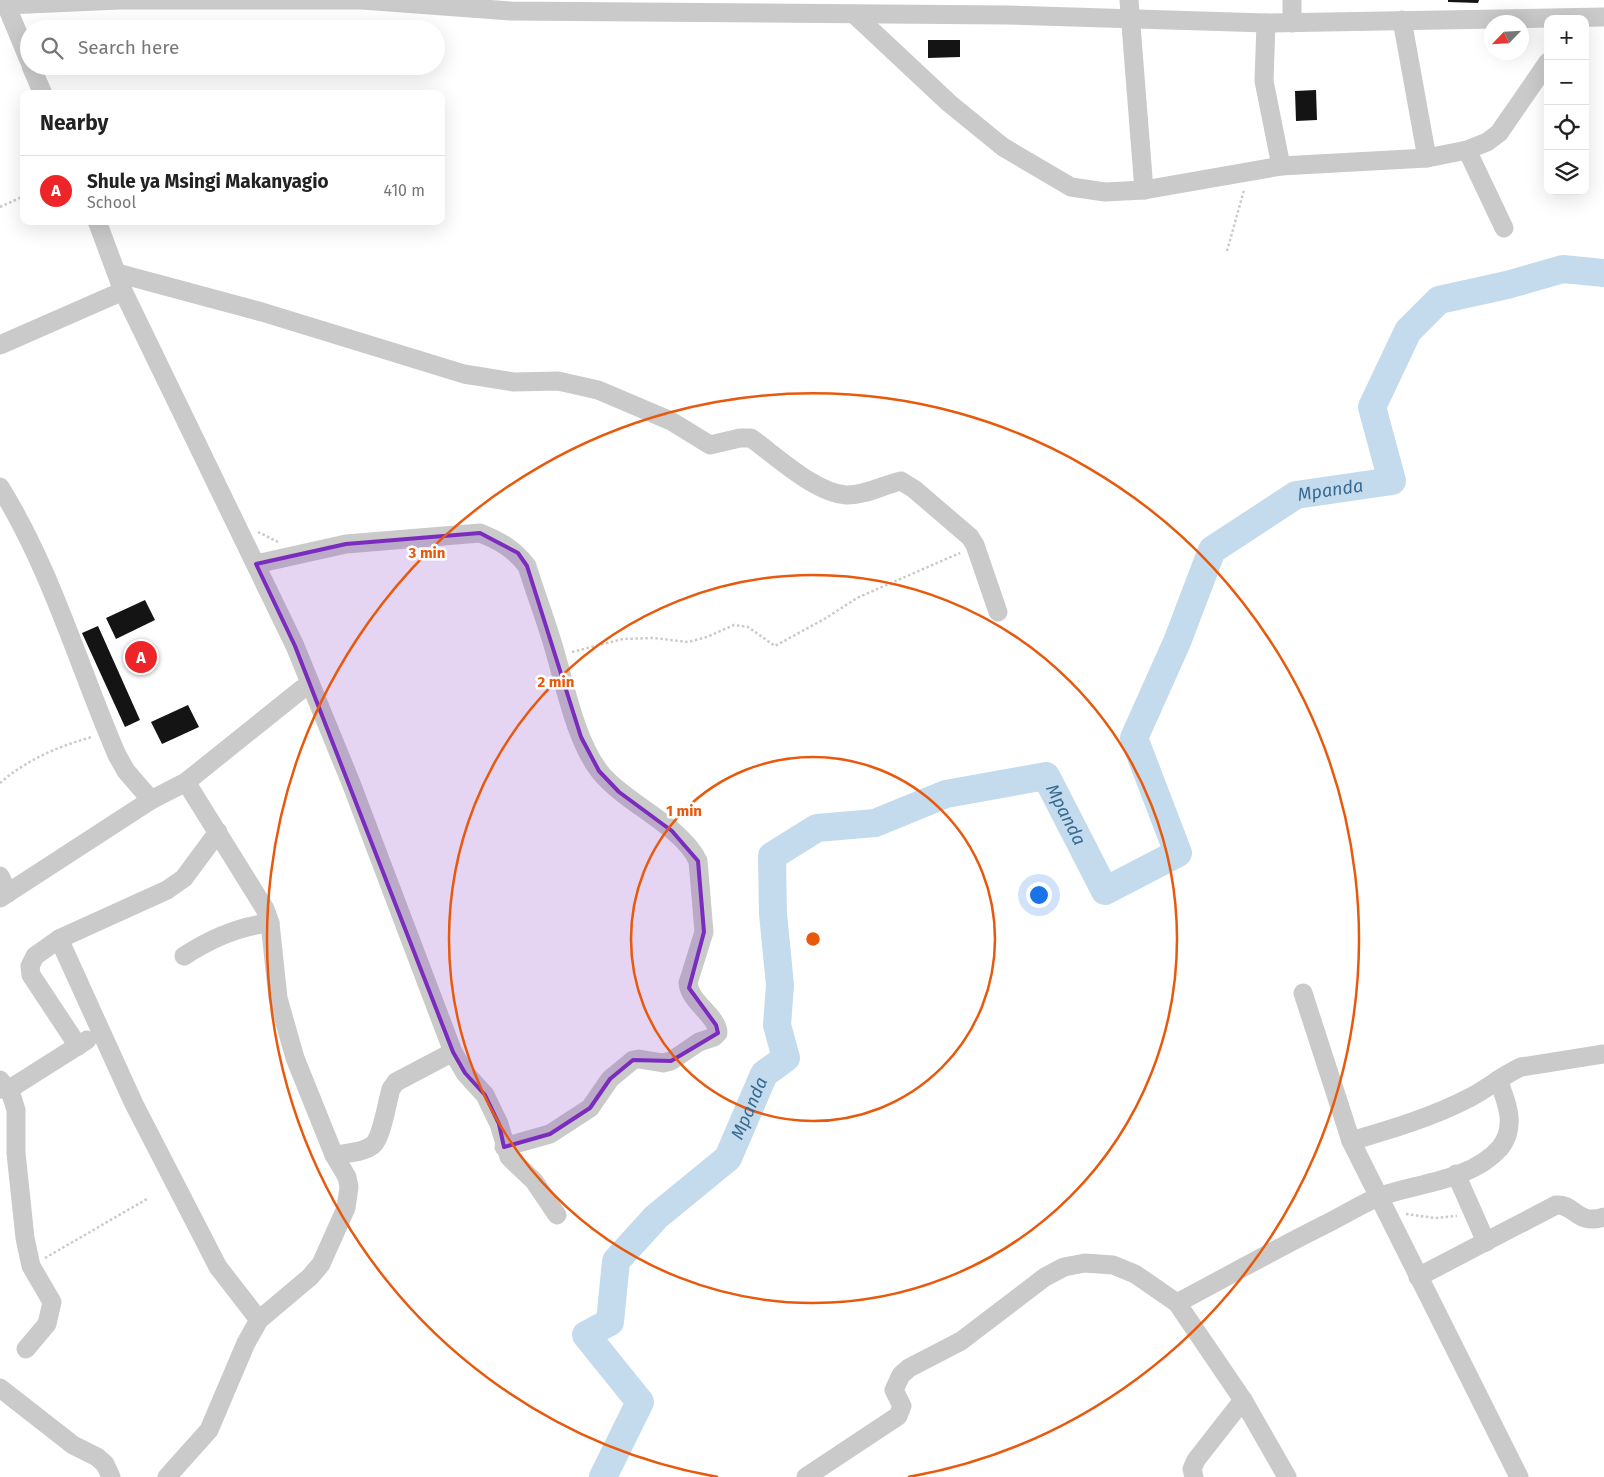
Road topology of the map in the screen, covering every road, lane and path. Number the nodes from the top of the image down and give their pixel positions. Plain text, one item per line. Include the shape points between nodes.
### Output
1 (1292, 0) edge
2 (5, 3) edge
3 (511, 5) edge
4 (777, 6) edge
5 (1129, 9) edge
6 (854, 14) junction
7 (1604, 17) edge
8 (1544, 18) edge
9 (1589, 18) edge
10 (1402, 20) junction
11 (1266, 23) junction
12 (1292, 23) junction
13 (20, 39) edge
14 (1544, 68) edge
15 (35, 75) edge
16 (41, 90) edge
17 (1467, 150) junction
18 (1426, 158) junction
19 (1281, 166) junction
20 (1244, 173) junction
21 (1144, 190) junction
22 (20, 198) edge
23 (0, 207) edge
24 (99, 225) edge
25 (1504, 228) dead end
26 (1227, 251) dead end
27 (117, 273) junction
28 (123, 291) junction
29 (0, 345) edge
30 (0, 488) edge
31 (235, 520) junction
32 (975, 545) junction
33 (301, 554) junction
34 (256, 564) junction
35 (998, 612) dead end
36 (556, 656) junction
37 (302, 689) dead end
38 (108, 733) junction
39 (186, 782) junction
40 (0, 783) edge
41 (151, 800) junction
42 (218, 832) junction
43 (0, 876) edge
44 (4, 895) edge
45 (270, 923) junction
46 (59, 939) junction
47 (184, 956) dead end
48 (1303, 993) dead end
49 (100, 1032) junction
50 (78, 1046) junction
51 (453, 1052) junction
52 (1604, 1054) edge
53 (1498, 1080) junction
54 (3, 1086) edge
55 (1351, 1140) junction
56 (504, 1148) junction
57 (334, 1155) junction
58 (1456, 1174) junction
59 (147, 1199) dead end
60 (1382, 1204) junction
61 (557, 1215) dead end
62 (1474, 1216) junction
63 (1604, 1218) edge
64 (1486, 1242) junction
65 (31, 1266) junction
66 (1418, 1277) junction
67 (1177, 1304) junction
68 (259, 1320) junction
69 (26, 1349) dead end
70 (0, 1388) edge
71 (1243, 1400) junction
72 (111, 1477) edge
73 (167, 1477) edge
74 (806, 1477) edge
75 (1194, 1477) edge
76 (1286, 1477) edge
77 (1519, 1477) edge

1 - 12 street
2 - 3 street via 362,0
2 - 13 street
3 - 4 street
4 - 6 street
5 - 6 street via 1007,15
5 - 11 street
5 - 21 street
6 - 21 street via 948,103 1003,147 1053,178 1071,187 1105,192
7 - 9 street
8 - 10 street
10 - 12 street
10 - 18 street
11 - 12 street
11 - 19 street via 1264,81
14 - 17 street via 1499,133
15 - 16 street
17 - 18 street
17 - 25 street
18 - 19 street
19 - 20 street
20 - 21 street
20 - 26 path via 1245,187
22 - 23 path
24 - 27 street
27 - 28 street
27 - 32 street via 262,312 464,374 514,382 558,381 598,390 671,421 710,444 751,438 830,492 860,494 901,482 914,488 958,524
28 - 29 street
28 - 31 street
30 - 38 street via 14,509 61,613
31 - 33 path
31 - 34 street
32 - 35 street
32 - 36 path via 857,598 775,646 748,627 734,625 688,642 623,639
33 - 34 street
33 - 36 street via 346,544 480,533 499,540 518,553 526,566
34 - 51 street via 351,784
36 - 56 street via 581,737 599,771 619,792 672,832 694,852 698,861 704,932 688,983 691,995 718,1030 714,1037 699,1042 671,1061 633,1060 610,1079 590,1108 550,1134
37 - 39 street
38 - 40 path via 70,743 40,756
38 - 41 street via 126,771
39 - 41 street
39 - 42 street
41 - 44 street
42 - 45 street via 265,909
42 - 46 street via 184,878 167,890
43 - 44 street
45 - 47 street via 235,930
45 - 57 street via 278,998 295,1058
46 - 49 street
46 - 50 street via 35,956 30,966 31,975
48 - 55 street
49 - 50 street
49 - 68 street via 218,1266
50 - 54 street
51 - 56 street via 464,1072 485,1095 500,1124
51 - 57 street via 396,1082 391,1089 378,1139 372,1146
52 - 53 street via 1521,1067
53 - 55 street via 1472,1097 1415,1122
53 - 58 street via 1510,1116 1507,1135 1499,1149
54 - 65 street via 14,1099 16,1110 16,1153
55 - 60 street
56 - 61 street via 534,1181
57 - 68 street via 349,1187 346,1208 334,1239 310,1277
58 - 60 street
58 - 62 street
59 - 65 path
60 - 62 path via 1435,1218
60 - 66 street
60 - 67 street via 1287,1243
62 - 64 street
63 - 64 street via 1579,1217 1566,1207 1556,1205
64 - 66 street
65 - 69 street via 52,1302 47,1324
66 - 77 street
67 - 71 street
67 - 74 street via 1135,1274 1113,1265 1085,1263 1064,1268 1045,1277 961,1341 901,1375 894,1390 902,1406 898,1416
68 - 73 street via 209,1430
70 - 72 street via 73,1445 97,1457 105,1464
71 - 75 street via 1196,1460 1192,1469
71 - 76 street

